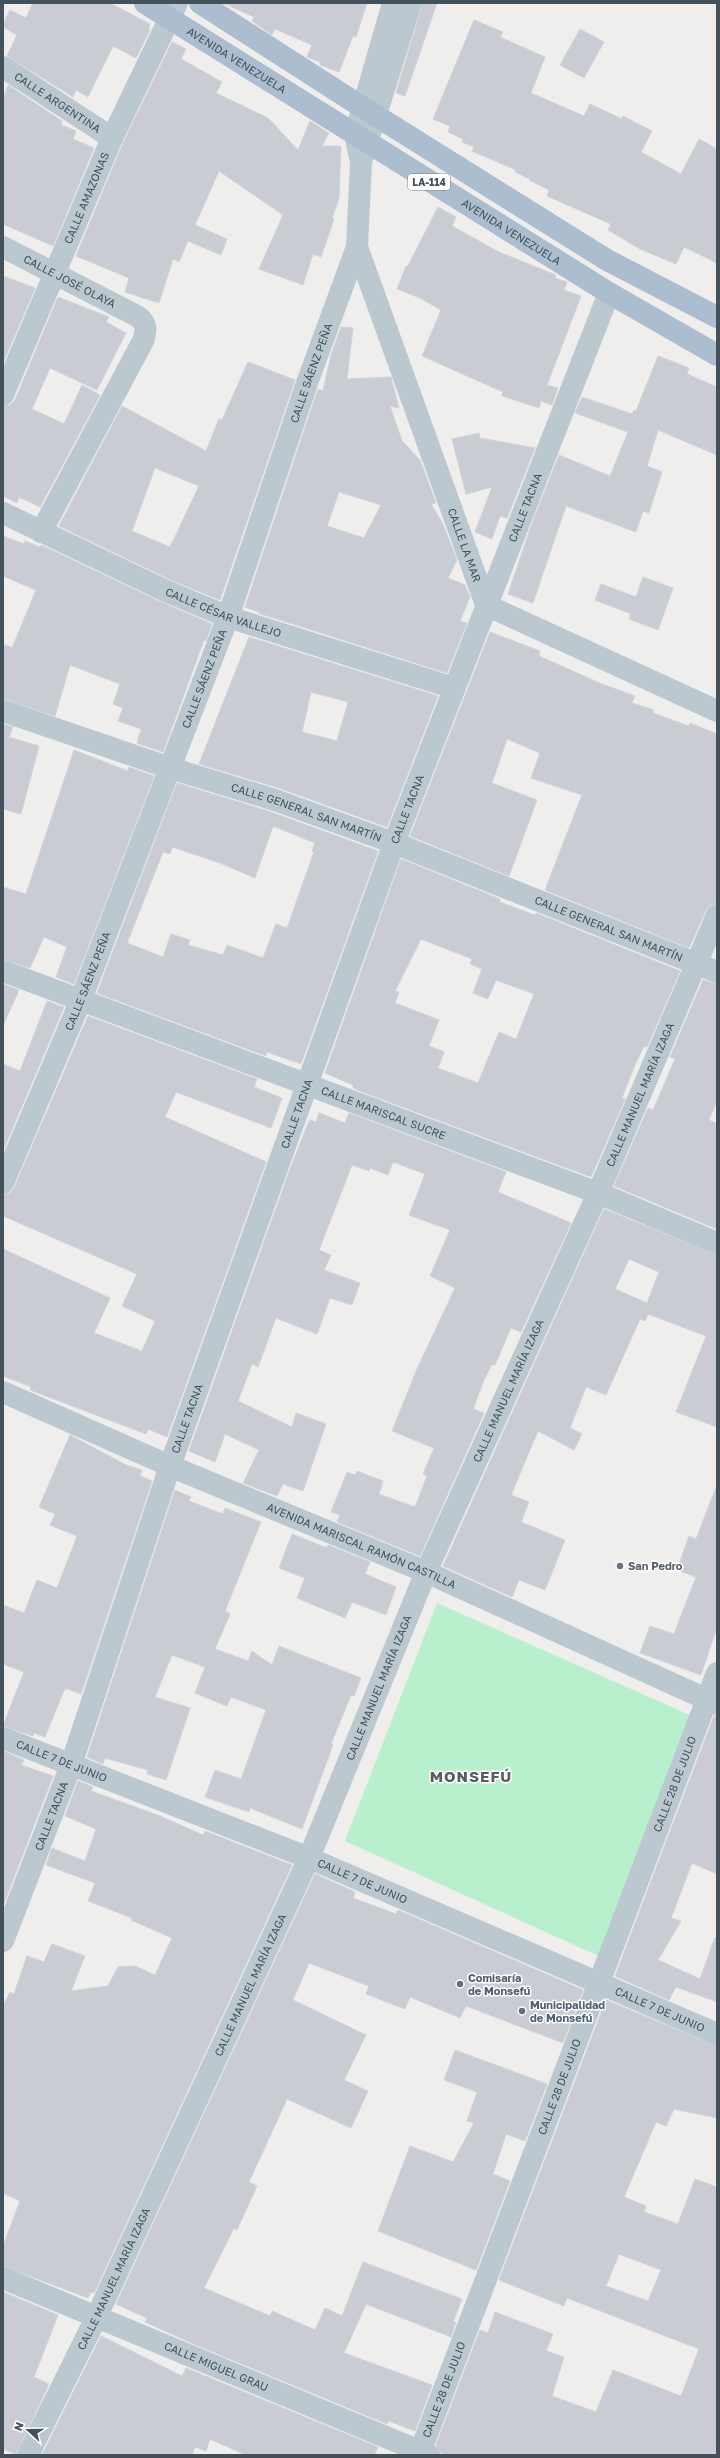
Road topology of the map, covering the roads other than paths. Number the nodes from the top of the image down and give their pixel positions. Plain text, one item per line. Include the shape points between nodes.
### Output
1 (145, 3) edge
2 (200, 3) edge
3 (393, 3) edge
4 (411, 3) edge
5 (173, 11) edge
6 (3, 67) edge
7 (370, 112) junction
8 (112, 138) junction
9 (361, 147) junction
10 (3, 247) edge
11 (357, 247) junction
12 (54, 274) junction
13 (609, 293) junction
14 (717, 317) edge
15 (717, 355) edge
16 (3, 395) edge
17 (3, 513) edge
18 (41, 532) junction
19 (486, 605) junction
20 (228, 617) junction
21 (454, 688) junction
22 (3, 711) edge
23 (717, 711) edge
24 (170, 768) junction
25 (394, 843) junction
26 (717, 915) edge
27 (697, 965) junction
28 (3, 971) edge
29 (717, 972) edge
30 (80, 1002) junction
31 (308, 1086) junction
32 (3, 1183) edge
33 (598, 1193) junction
34 (717, 1243) edge
35 (3, 1392) edge
36 (170, 1466) junction
37 (426, 1572) junction
38 (717, 1673) edge
39 (712, 1702) edge
40 (3, 1738) edge
41 (71, 1765) junction
42 (309, 1858) junction
43 (3, 1941) edge
44 (598, 1984) junction
45 (717, 2034) edge
46 (3, 2278) edge
47 (96, 2318) junction
48 (423, 2454) edge
49 (28, 2455) edge

1 - 5 main road, AVENIDA VENEZUELA / LA-114
2 - 7 main road, LA-114
3 - 7 street, CALLE SÁENZ PEÑA
4 - 7 street, CALLE SÁENZ PEÑA
5 - 8 street, CALLE AMAZONAS
5 - 9 main road, AVENIDA VENEZUELA / LA-114
6 - 8 street, CALLE ARGENTINA
7 - 9 street, CALLE SÁENZ PEÑA
7 - 14 main road, LA-114 via 607,260
8 - 12 street, CALLE AMAZONAS
9 - 11 street, CALLE SÁENZ PEÑA
9 - 13 main road, AVENIDA VENEZUELA / LA-114
10 - 12 street, CALLE JOSÉ OLAYA
11 - 19 street, CALLE LA MAR
11 - 20 street, CALLE SÁENZ PEÑA via 307,383
12 - 16 street, CALLE AMAZONAS
12 - 18 street, CALLE JOSÉ OLAYA via 137,316 144,321 146,328 143,341
13 - 15 main road, AVENIDA VENEZUELA / LA-114
13 - 19 street, CALLE TACNA
17 - 18 street, CALLE CÉSAR VALLEJO
18 - 20 street, CALLE CÉSAR VALLEJO
19 - 21 street, CALLE TACNA
19 - 23 street
20 - 21 street, CALLE CÉSAR VALLEJO
20 - 24 street, CALLE SÁENZ PEÑA
21 - 25 street, CALLE TACNA
22 - 24 street, CALLE GENERAL SAN MARTÍN
24 - 25 street, CALLE GENERAL SAN MARTÍN via 275,800
24 - 30 street, CALLE SÁENZ PEÑA
25 - 27 street, CALLE GENERAL SAN MARTÍN
25 - 31 street, CALLE TACNA
26 - 27 street, CALLE MANUEL MARÍA IZAGA
27 - 29 street, CALLE GENERAL SAN MARTÍN
27 - 33 street, CALLE MANUEL MARÍA IZAGA
28 - 30 street, CALLE MARISCAL SUCRE
30 - 31 street, CALLE MARISCAL SUCRE
30 - 32 street, CALLE SÁENZ PEÑA
31 - 33 street, CALLE MARISCAL SUCRE
31 - 36 street, CALLE TACNA
33 - 34 street, CALLE MARISCAL SUCRE
33 - 37 street, CALLE MANUEL MARÍA IZAGA
35 - 36 street, AVENIDA MARISCAL RAMÓN CASTILLA
36 - 37 street, AVENIDA MARISCAL RAMÓN CASTILLA
36 - 41 street, CALLE TACNA
37 - 39 street, AVENIDA MARISCAL RAMÓN CASTILLA
37 - 42 street, CALLE MANUEL MARÍA IZAGA
38 - 39 street, CALLE 28 DE JULIO
39 - 44 street, CALLE 28 DE JULIO
40 - 41 street, CALLE 7 DE JUNIO
41 - 42 street, CALLE 7 DE JUNIO
41 - 43 street, CALLE TACNA
42 - 44 street, CALLE 7 DE JUNIO
42 - 47 street, CALLE MANUEL MARÍA IZAGA
44 - 45 street, CALLE 7 DE JUNIO
44 - 48 street, CALLE 28 DE JULIO
46 - 47 street, CALLE MIGUEL GRAU
47 - 48 street, CALLE MIGUEL GRAU
47 - 49 street, CALLE MANUEL MARÍA IZAGA

